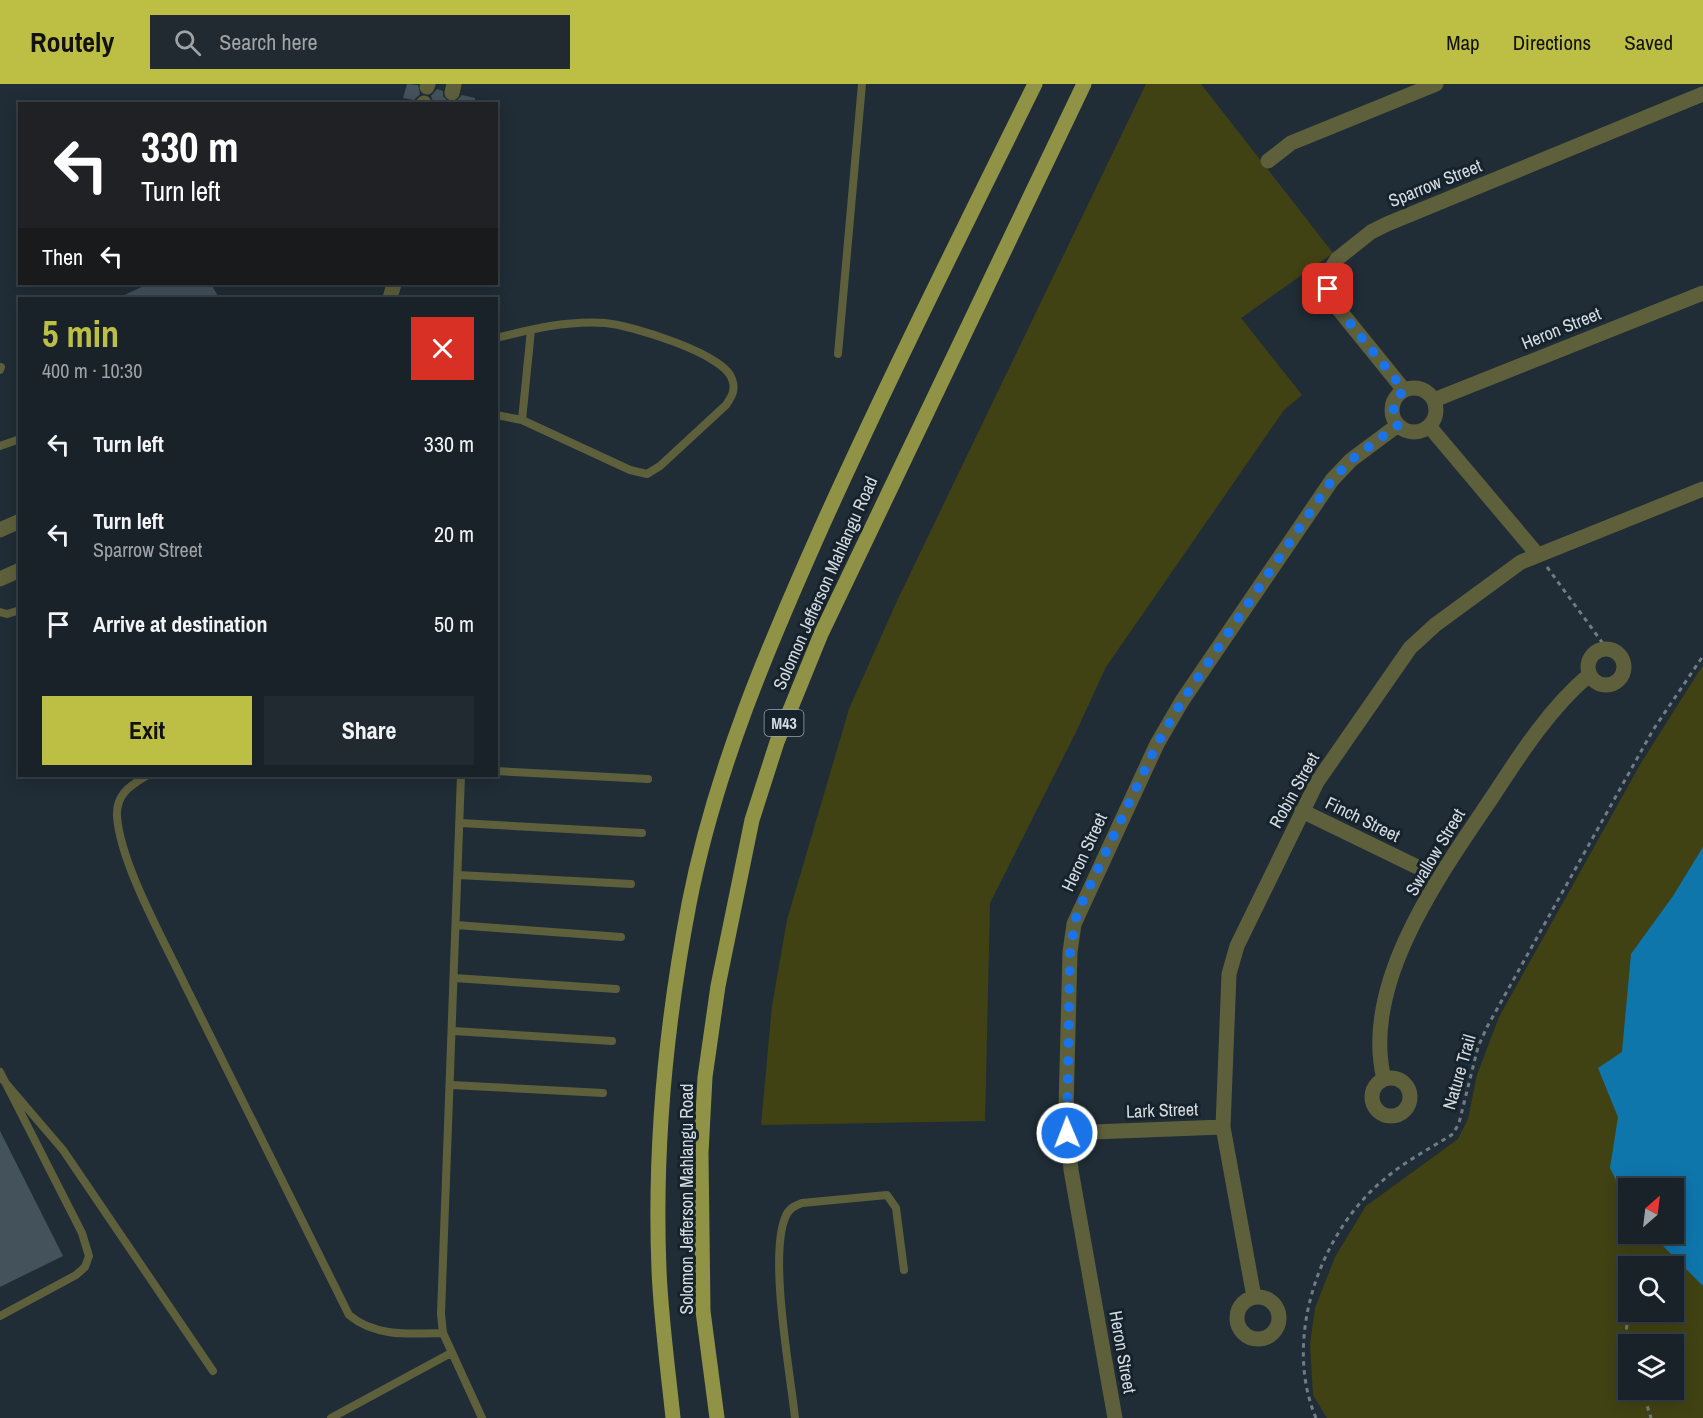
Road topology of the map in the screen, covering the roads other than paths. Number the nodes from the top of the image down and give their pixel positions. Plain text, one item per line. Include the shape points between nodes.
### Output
1 (862, 84) edge
2 (1035, 84) edge
3 (1084, 84) edge
4 (1436, 84) edge
5 (1703, 94) edge
6 (1268, 161) dead end
7 (1703, 292) edge
8 (531, 330) junction
9 (498, 338) edge
10 (838, 354) dead end
11 (1404, 390) junction
12 (1434, 400) junction
13 (498, 415) edge
14 (522, 420) junction
15 (1398, 425) junction
16 (1430, 426) junction
17 (18, 440) edge
18 (0, 446) edge
19 (1703, 489) edge
20 (18, 521) edge
21 (0, 530) edge
22 (1537, 554) junction
23 (18, 571) edge
24 (0, 579) edge
25 (18, 611) edge
26 (0, 612) edge
27 (1589, 675) junction
28 (498, 771) edge
29 (145, 777) edge
30 (461, 777) edge
31 (648, 779) dead end
32 (1302, 811) junction
33 (460, 823) junction
34 (642, 833) dead end
35 (458, 875) junction
36 (1438, 877) junction
37 (631, 884) dead end
38 (456, 925) junction
39 (621, 937) dead end
40 (454, 978) junction
41 (616, 989) dead end
42 (453, 1031) junction
43 (612, 1041) dead end
44 (0, 1072) edge
45 (1384, 1079) dead end
46 (4, 1081) junction
47 (451, 1085) junction
48 (603, 1093) dead end
49 (1223, 1127) junction
50 (1067, 1133) junction
51 (904, 1270) dead end
52 (1254, 1297) dead end
53 (0, 1316) edge
54 (443, 1333) junction
55 (451, 1353) junction
56 (213, 1371) dead end
57 (332, 1418) edge
58 (482, 1418) edge
59 (673, 1418) edge
60 (717, 1418) edge
61 (795, 1418) edge
62 (1114, 1418) edge

1 - 10 lane
2 - 59 main road, Solomon Jefferson Mahlangu Road / M43 via 864,433 774,633 736,727 712,810 676,980 660,1125 659,1272
3 - 60 main road, Solomon Jefferson Mahlangu Road / M43 via 821,634 777,742 752,820 718,986 705,1077 701,1153 703,1311
4 - 6 street via 1291,143
5 - 11 street, Sparrow Street via 1387,224 1337,259 1328,274 1330,296
7 - 12 street, Heron Street
8 - 9 lane
8 - 14 lane
8 - 14 lane via 567,323 597,323 643,330 677,342 724,368 732,378 734,393 726,405 647,474 630,470
11 - 12 street via 1418,388
11 - 15 street via 1394,402 1393,418
12 - 16 street via 1436,414
13 - 14 lane
15 - 16 street via 1410,432
15 - 50 street, Heron Street via 1351,460 1332,480 1182,701 1157,744 1077,913 1070,952
16 - 22 street
17 - 18 lane
19 - 22 street, Robin Street
20 - 21 street
22 - 32 street, Robin Street via 1509,568 1400,659 1317,782
23 - 24 street
25 - 26 lane
27 - 27 street via 1604,686 1620,679 1624,669 1622,657 1607,649 1599,650 1590,658
27 - 36 street, Swallow Street via 1560,702
28 - 31 lane
29 - 54 lane via 124,790 119,801 121,844 157,928 348,1316 361,1326 380,1331
30 - 33 lane
32 - 36 street, Finch Street
32 - 49 street, Robin Street via 1232,959
33 - 34 lane
33 - 35 lane
35 - 37 lane
35 - 38 lane
36 - 45 street, Swallow Street via 1406,942 1386,998 1380,1036
38 - 39 lane
38 - 40 lane
40 - 41 lane
40 - 42 lane
42 - 43 lane
42 - 47 lane
44 - 46 lane
46 - 53 lane via 82,1233 89,1256 80,1272
46 - 56 lane via 63,1150
47 - 48 lane
47 - 54 lane via 441,1277
49 - 50 street, Lark Street
49 - 52 street, Robin Street
50 - 62 street, Heron Street
51 - 61 lane via 897,1208 887,1195 802,1203 785,1216 779,1268
54 - 55 lane
55 - 57 lane
55 - 58 lane

